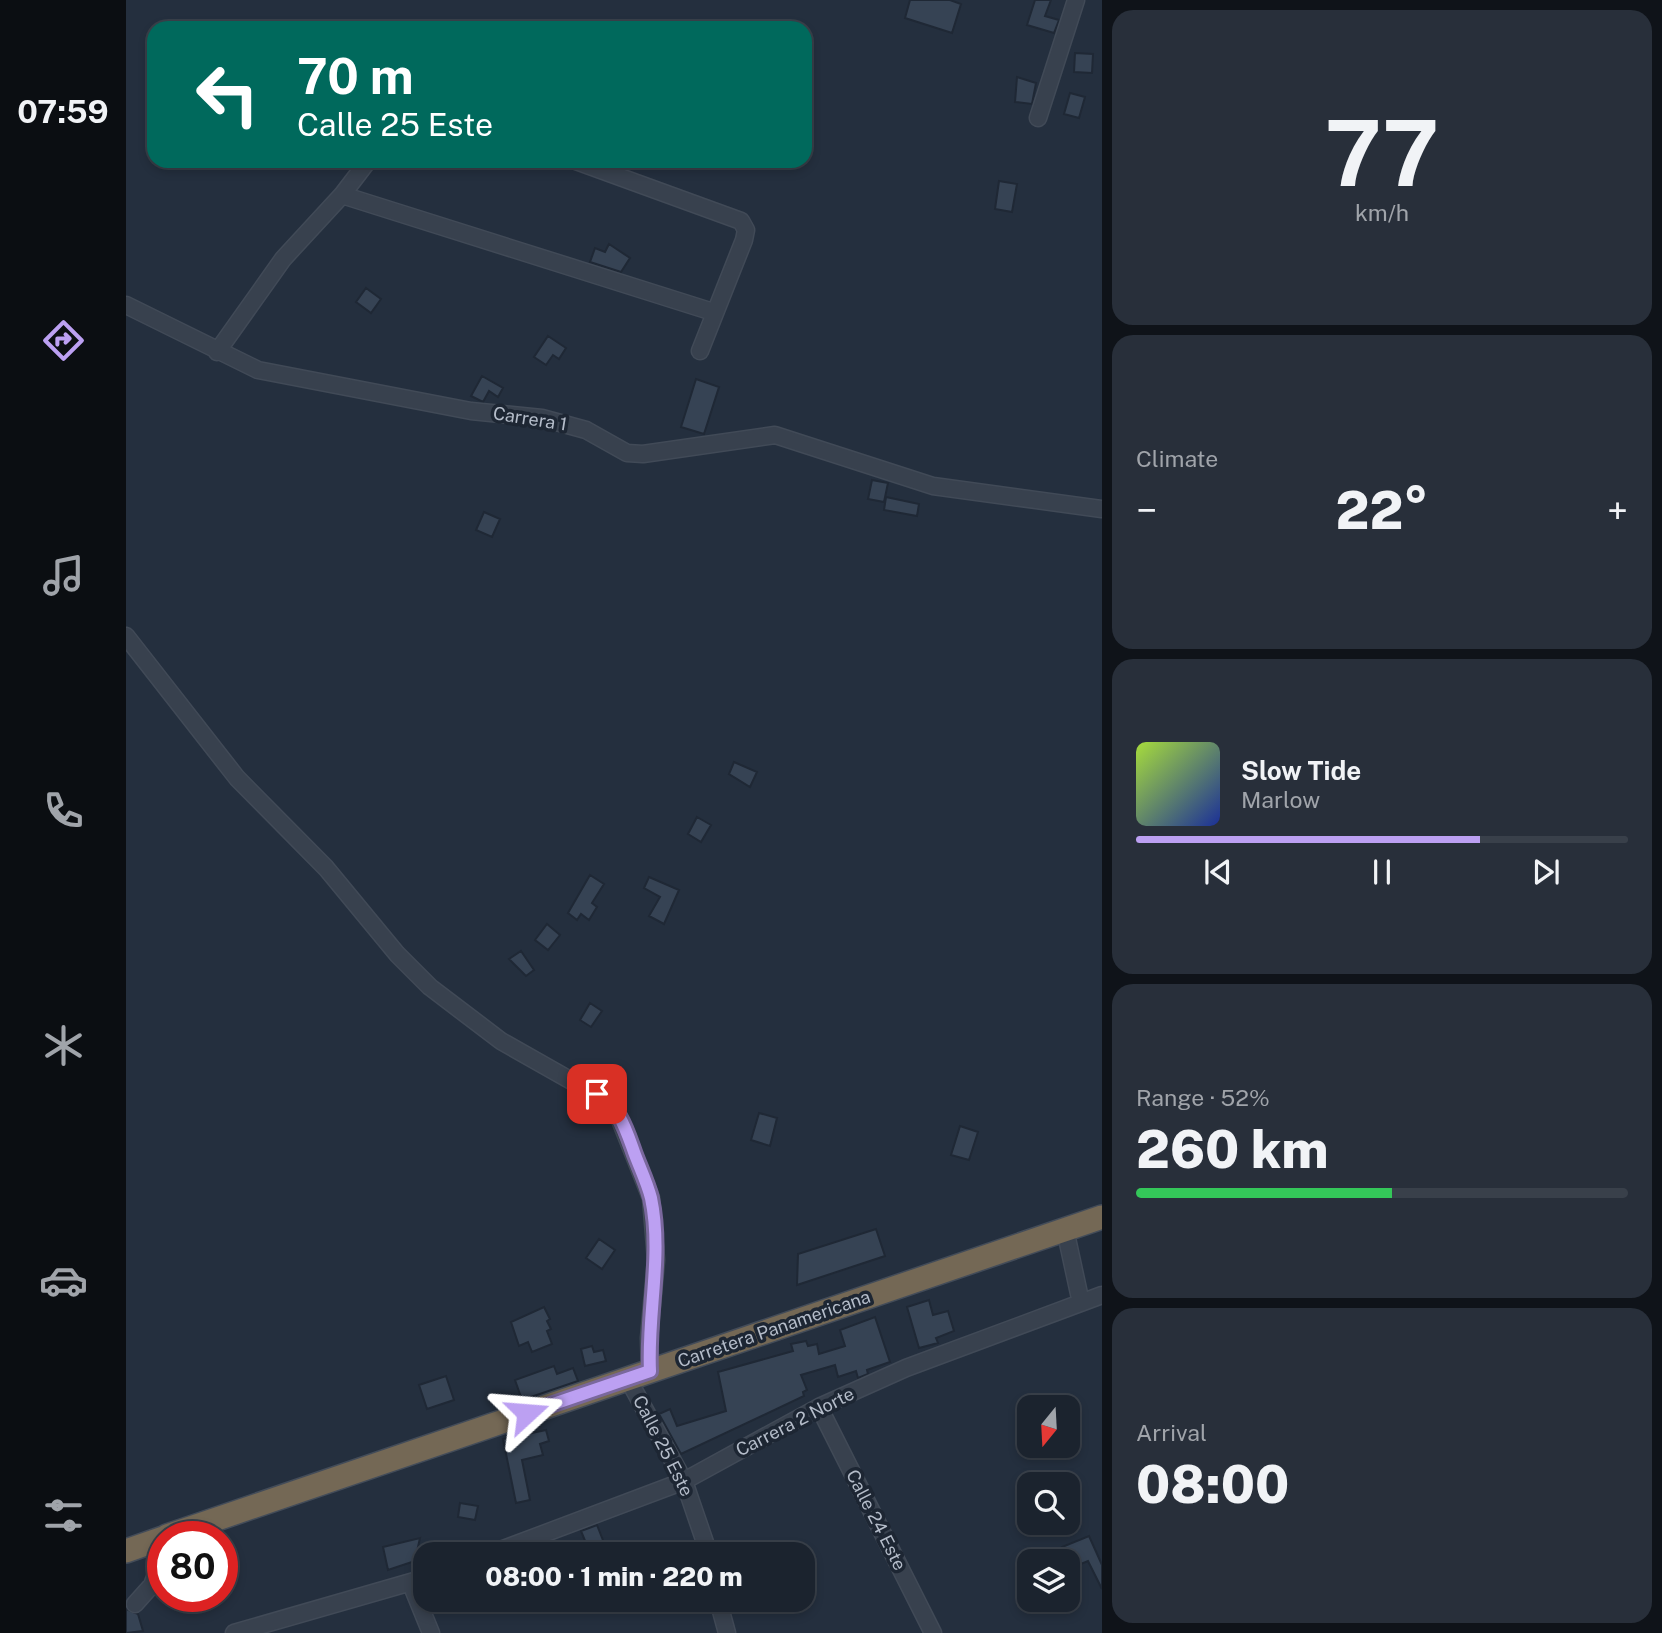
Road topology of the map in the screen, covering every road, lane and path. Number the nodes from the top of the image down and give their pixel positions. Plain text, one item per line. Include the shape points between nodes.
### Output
1 (1076, 0) edge
2 (1038, 118) dead end
3 (363, 168) edge
4 (596, 168) edge
5 (342, 195) junction
6 (126, 305) edge
7 (713, 312) junction
8 (701, 351) dead end
9 (217, 352) junction
10 (1102, 509) edge
11 (126, 636) edge
12 (1102, 1217) edge
13 (1065, 1230) junction
14 (1102, 1295) edge
15 (1082, 1303) junction
16 (650, 1371) junction
17 (628, 1379) junction
18 (819, 1407) junction
19 (684, 1480) junction
20 (214, 1521) edge
21 (521, 1542) edge
22 (705, 1542) edge
23 (147, 1544) edge
24 (126, 1551) edge
25 (413, 1582) edge
26 (147, 1591) edge
27 (135, 1604) dead end
28 (426, 1612) edge
29 (721, 1612) edge
30 (234, 1633) edge
31 (431, 1633) edge
32 (727, 1633) edge
33 (933, 1633) edge

1 - 2 street
3 - 5 street
4 - 7 street via 741,220 747,230 744,240
5 - 7 street
5 - 9 street via 283,260
6 - 9 street, Carrera 1
7 - 8 street
9 - 10 street, Carrera 1 via 287,377 569,424 627,453 775,435 933,486
11 - 16 street, Calle 25 Este via 237,778 326,868 430,987 501,1041 614,1105 651,1198 656,1260
12 - 13 highway, Carretera Panamericana
13 - 15 street
13 - 16 highway, Carretera Panamericana
14 - 15 street, Carrera 2 Norte
15 - 18 street, Carrera 2 Norte via 906,1368
16 - 17 highway, Carretera Panamericana
17 - 19 street, Calle 25 Este
17 - 20 highway, Carretera Panamericana
18 - 19 street, Carrera 2 Norte
18 - 33 street, Calle 24 Este
19 - 21 street, Carrera 2 Norte
19 - 22 street, Calle 25 Este
23 - 24 highway, Carretera Panamericana
25 - 30 street
26 - 27 street
28 - 31 street
29 - 32 street

